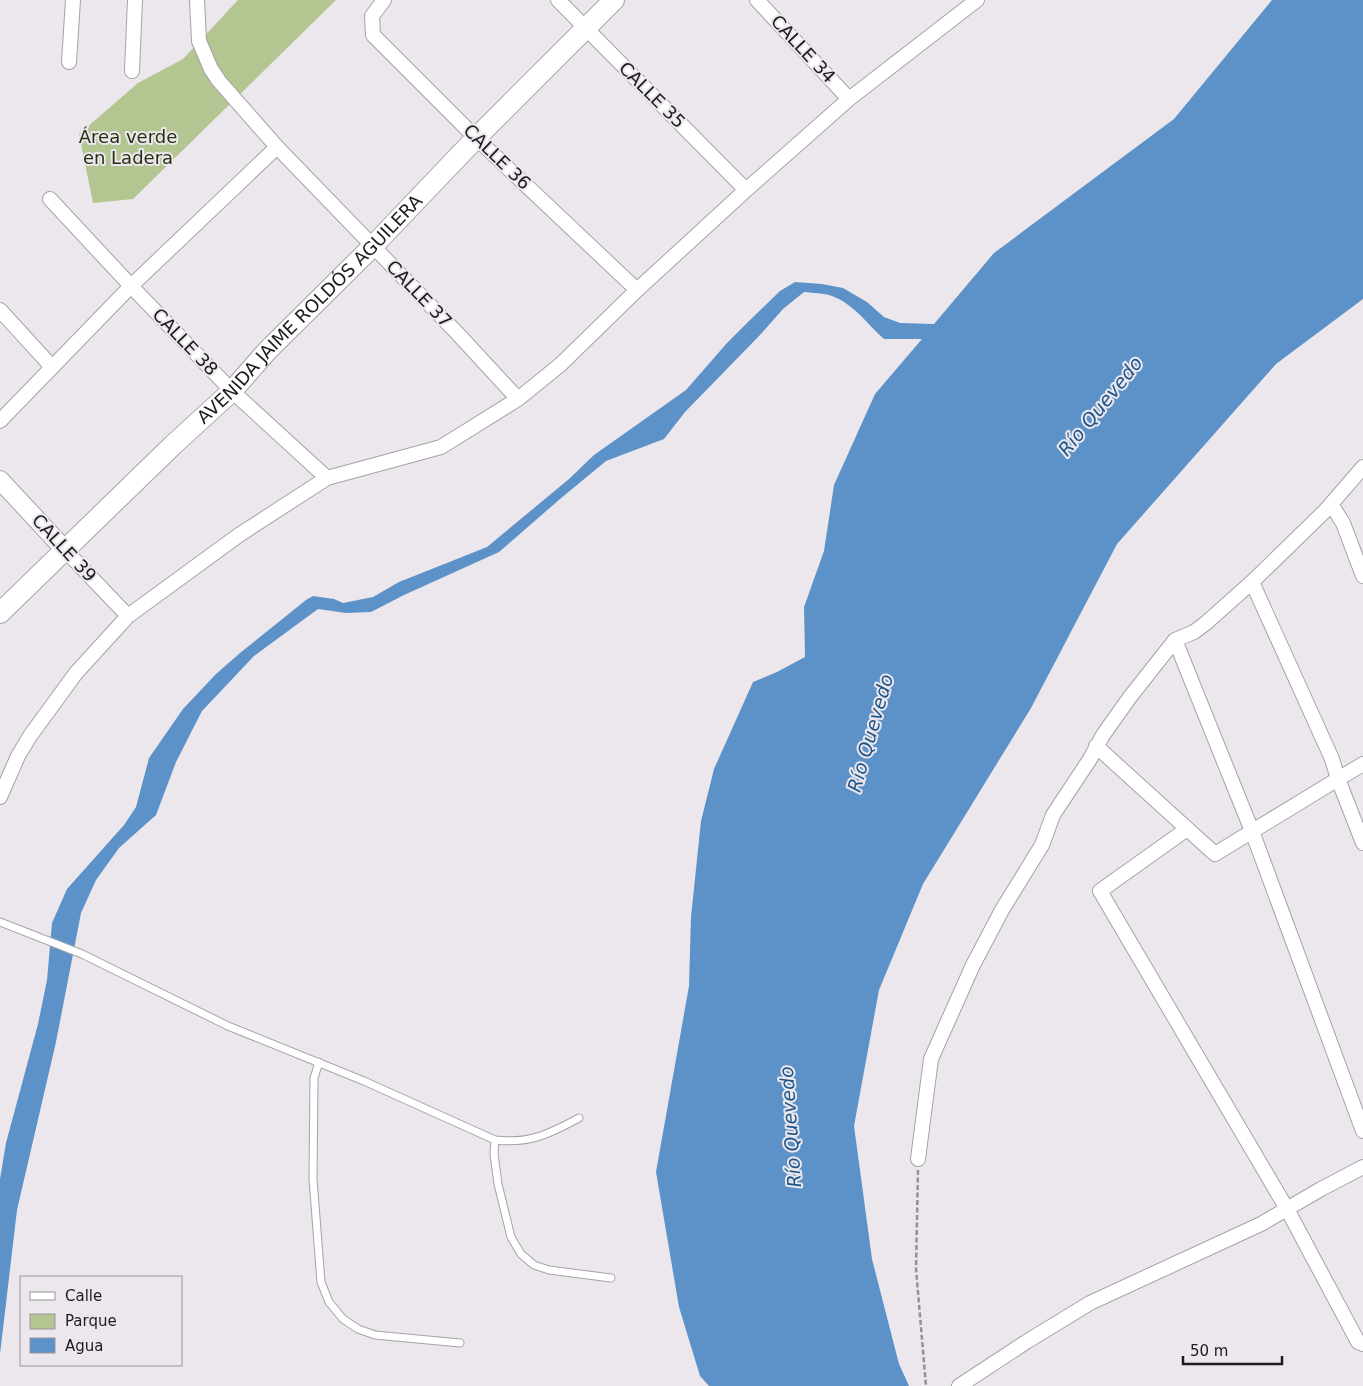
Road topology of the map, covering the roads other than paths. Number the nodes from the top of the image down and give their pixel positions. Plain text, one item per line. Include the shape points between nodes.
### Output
1 (73, 0) edge
2 (135, 0) edge
3 (197, 0) edge
4 (384, 0) edge
5 (558, 0) edge
6 (614, 0) edge
7 (758, 0) edge
8 (974, 1) edge
9 (585, 28) junction
10 (69, 62) dead end
11 (132, 71) dead end
12 (849, 99) junction
13 (476, 138) junction
14 (277, 148) junction
15 (746, 190) junction
16 (50, 200) dead end
17 (373, 246) junction
18 (131, 286) junction
19 (637, 290) junction
20 (0, 310) edge
21 (52, 367) junction
22 (232, 391) junction
23 (518, 399) junction
24 (0, 421) edge
25 (1363, 467) edge
26 (327, 478) junction
27 (0, 480) edge
28 (1331, 504) junction
29 (65, 550) junction
30 (1363, 576) edge
31 (1252, 582) junction
32 (0, 613) edge
33 (128, 616) junction
34 (1175, 640) junction
35 (1096, 746) junction
36 (1363, 764) edge
37 (1338, 779) junction
38 (0, 797) edge
39 (1187, 828) junction
40 (1252, 831) junction
41 (1363, 843) edge
42 (0, 922) edge
43 (319, 1062) junction
44 (579, 1118) dead end
45 (1363, 1131) edge
46 (495, 1140) junction
47 (918, 1159) road end
48 (1363, 1167) edge
49 (1287, 1209) junction
50 (611, 1278) dead end
51 (460, 1343) dead end
52 (1363, 1344) edge
53 (959, 1386) edge

1 - 10 street
2 - 11 street
3 - 14 street, CALLE 37 via 199,41 210,69
4 - 13 street, CALLE 36 via 372,16 373,35
5 - 9 street, CALLE 35
6 - 9 main road, AVENIDA JAIME ROLDÓS AGUILERA
7 - 12 street, CALLE 34
8 - 12 street
9 - 13 main road, AVENIDA JAIME ROLDÓS AGUILERA
9 - 15 street, CALLE 35
12 - 15 street
13 - 17 main road, AVENIDA JAIME ROLDÓS AGUILERA
13 - 19 street, CALLE 36
14 - 17 street, CALLE 37
14 - 18 street
15 - 19 street
16 - 18 street, CALLE 38
17 - 22 main road, AVENIDA JAIME ROLDÓS AGUILERA via 267,351
17 - 23 street, CALLE 37
18 - 21 street
18 - 22 street, CALLE 38
19 - 23 street via 560,365
20 - 21 street
21 - 24 street
22 - 26 street, CALLE 38
22 - 29 main road, AVENIDA JAIME ROLDÓS AGUILERA
23 - 26 street via 441,447
25 - 28 street
26 - 33 street via 239,535
27 - 29 street, CALLE 39
28 - 30 street via 1343,523
28 - 31 street
29 - 32 main road, AVENIDA JAIME ROLDÓS AGUILERA
29 - 33 street, CALLE 39
31 - 34 street via 1206,623
31 - 37 street via 1332,759
33 - 38 street via 76,673 30,736
34 - 35 street via 1130,696
34 - 40 street
35 - 39 street
35 - 47 street via 1053,814 1042,845 993,926 931,1059
36 - 37 street
37 - 40 street
37 - 41 street
39 - 40 street via 1215,854
39 - 49 street via 1100,891
40 - 45 street
42 - 43 lane via 82,954 228,1026
43 - 46 lane
43 - 51 lane via 314,1078 313,1179 320,1276 327,1297 343,1319 366,1332
44 - 46 lane via 533,1139
46 - 50 lane via 498,1184 512,1236 521,1254 534,1265 548,1270
48 - 49 street
49 - 52 street via 1358,1342
49 - 53 street via 1090,1303

